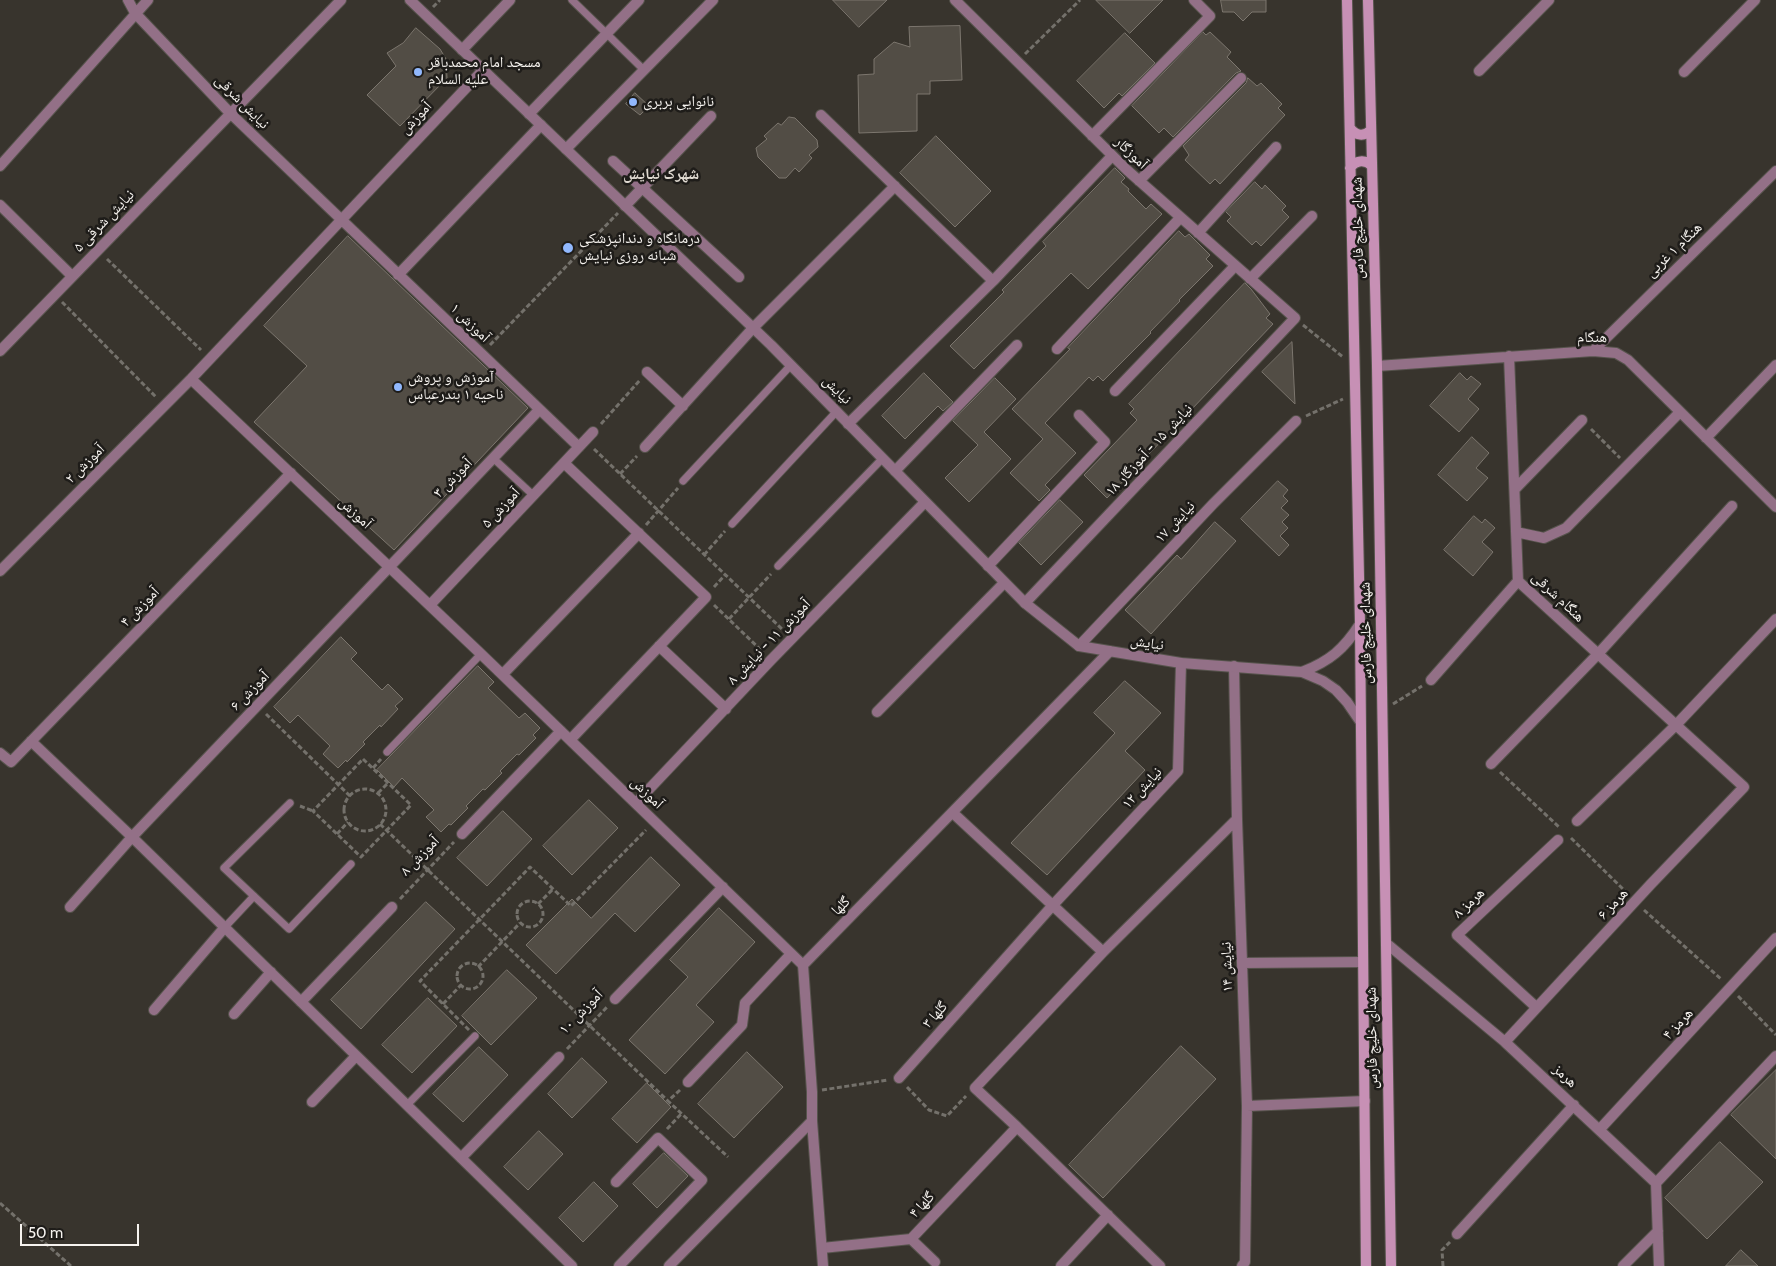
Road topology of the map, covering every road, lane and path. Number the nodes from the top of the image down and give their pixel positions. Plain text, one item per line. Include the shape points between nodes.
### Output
1 (128, 0) edge
2 (148, 0) edge
3 (341, 0) edge
4 (410, 0) edge
5 (510, 0) edge
6 (572, 0) edge
7 (639, 0) edge
8 (713, 0) edge
9 (955, 0) edge
10 (1080, 0) edge
11 (1194, 0) edge
12 (1347, 0) edge
13 (1368, 0) edge
14 (1549, 0) edge
15 (1755, 0) edge
16 (135, 13) junction
17 (607, 34) junction
18 (462, 50) junction
19 (1018, 62) junction
20 (483, 70) junction
21 (644, 70) junction
22 (1479, 71) dead end
23 (1684, 72) dead end
24 (1241, 78) dead end
25 (230, 112) junction
26 (529, 114) junction
27 (820, 115) dead end
28 (711, 116) dead end
29 (541, 125) junction
30 (1350, 128) junction
31 (1371, 130) junction
32 (1092, 136) junction
33 (1276, 147) dead end
34 (566, 149) junction
35 (1112, 156) junction
36 (613, 161) dead end
37 (0, 166) edge
38 (1372, 166) junction
39 (1350, 168) junction
40 (1776, 171) edge
41 (1139, 181) junction
42 (895, 186) junction
43 (642, 188) junction
44 (0, 205) edge
45 (625, 206) junction
46 (1312, 216) dead end
47 (1180, 218) junction
48 (340, 220) junction
49 (1198, 233) junction
50 (98, 250) junction
51 (1235, 266) junction
52 (398, 274) junction
53 (72, 276) junction
54 (739, 276) dead end
55 (1250, 279) junction
56 (993, 281) junction
57 (54, 295) junction
58 (1294, 318) junction
59 (753, 328) junction
60 (1018, 345) dead end
61 (1057, 349) dead end
62 (0, 351) edge
63 (1593, 351) junction
64 (481, 354) junction
65 (1509, 356) junction
66 (210, 358) junction
67 (791, 365) junction
68 (1377, 366) junction
69 (1776, 366) edge
70 (1355, 367) junction
71 (647, 372) joint
72 (191, 379) junction
73 (1114, 391) dead end
74 (1355, 394) junction
75 (165, 405) junction
76 (682, 406) junction
77 (539, 410) junction
78 (837, 411) junction
79 (1680, 412) junction
80 (1079, 415) dead end
81 (1582, 420) joint
82 (1296, 421) joint
83 (848, 424) junction
84 (593, 432) joint
85 (1706, 438) junction
86 (582, 444) junction
87 (645, 447) joint
88 (493, 458) junction
89 (882, 459) junction
90 (564, 463) junction
91 (1628, 465) junction
92 (895, 471) junction
93 (290, 473) junction
94 (620, 474) junction
95 (682, 482) joint
96 (1515, 489) junction
97 (533, 496) junction
98 (925, 502) junction
99 (1732, 506) dead end
100 (1776, 507) edge
101 (659, 511) junction
102 (732, 524) joint
103 (639, 532) junction
104 (1516, 532) junction
105 (704, 555) junction
106 (389, 566) junction
107 (778, 566) joint
108 (988, 566) junction
109 (0, 571) edge
110 (1518, 581) junction
111 (1004, 582) junction
112 (706, 597) junction
113 (749, 598) junction
114 (1025, 603) junction
115 (430, 605) junction
116 (729, 619) junction
117 (1776, 619) edge
118 (1360, 624) junction
119 (792, 639) junction
120 (659, 646) junction
121 (1079, 646) junction
122 (1110, 652) junction
123 (481, 654) junction
124 (1598, 654) junction
125 (772, 660) junction
126 (1181, 663) junction
127 (1234, 666) junction
128 (1302, 672) junction
129 (502, 674) junction
130 (1431, 680) joint
131 (257, 705) junction
132 (726, 709) junction
133 (1382, 711) junction
134 (878, 712) dead end
135 (1360, 721) junction
136 (1676, 725) junction
137 (561, 731) junction
138 (570, 740) junction
139 (31, 741) junction
140 (0, 752) edge
141 (387, 752) dead end
142 (1491, 764) dead end
143 (388, 783) junction
144 (339, 785) junction
145 (1744, 787) joint
146 (378, 794) junction
147 (350, 796) junction
148 (290, 803) dead end
149 (636, 803) junction
150 (953, 813) junction
151 (1237, 819) junction
152 (654, 821) junction
153 (348, 822) junction
154 (1577, 822) dead end
155 (380, 824) junction
156 (387, 831) junction
157 (337, 834) junction
158 (462, 834) joint
159 (132, 837) junction
160 (1558, 840) dead end
161 (350, 864) dead end
162 (428, 870) junction
163 (723, 887) junction
164 (552, 889) junction
165 (254, 896) junction
166 (1635, 902) junction
167 (538, 904) junction
168 (1053, 905) junction
169 (70, 907) dead end
170 (392, 907) joint
171 (480, 920) junction
172 (520, 923) junction
173 (225, 927) junction
174 (1776, 938) edge
175 (502, 941) junction
176 (1386, 943) junction
177 (1103, 952) junction
178 (791, 954) junction
179 (1363, 962) junction
180 (1242, 963) junction
181 (803, 965) junction
182 (478, 967) junction
183 (271, 972) junction
184 (460, 986) junction
185 (1731, 988) junction
186 (615, 999) joint
187 (301, 1002) junction
188 (443, 1004) junction
189 (1536, 1007) junction
190 (154, 1010) dead end
191 (234, 1014) dead end
192 (590, 1025) junction
193 (1776, 1035) edge
194 (475, 1036) joint
195 (1505, 1042) junction
196 (356, 1056) junction
197 (1776, 1056) edge
198 (559, 1057) joint
199 (899, 1078) junction
200 (688, 1082) joint
201 (974, 1088) junction
202 (812, 1092) junction
203 (668, 1101) junction
204 (1365, 1101) junction
205 (312, 1102) dead end
206 (407, 1105) junction
207 (1247, 1106) junction
208 (1574, 1106) junction
209 (682, 1113) junction
210 (812, 1121) junction
211 (1017, 1127) junction
212 (1600, 1129) junction
213 (658, 1138) junction
214 (728, 1157) dead end
215 (461, 1158) junction
216 (616, 1182) dead end
217 (1656, 1183) junction
218 (0, 1204) edge
219 (1108, 1216) junction
220 (1658, 1231) junction
221 (1457, 1234) joint
222 (911, 1239) junction
223 (822, 1248) junction
224 (935, 1265) edge
225 (71, 1266) edge
226 (572, 1266) edge
227 (619, 1266) edge
228 (669, 1266) edge
229 (823, 1266) edge
230 (1061, 1266) edge
231 (1160, 1266) edge
232 (1242, 1266) edge
233 (1366, 1266) edge
234 (1391, 1266) edge
235 (1443, 1266) edge
236 (1623, 1266) edge
237 (1659, 1266) edge

1 - 16 street, نیایش شرقی
2 - 16 street
3 - 25 street, نیایش شرقی ۵
4 - 18 street, نیایش
5 - 18 street
6 - 17 lane
7 - 17 street
8 - 21 street
9 - 19 street, آموزگار
10 - 19 path
11 - 32 street via 1210,16
12 - 30 main road, شهدای خلیج فارس
13 - 31 main road, شهدای خلیج فارس
14 - 22 street
15 - 23 street
16 - 25 street, نیایش شرقی
16 - 37 street
17 - 21 lane
17 - 26 street
18 - 20 street, نیایش
19 - 32 street, آموزگار
20 - 26 street, نیایش
20 - 48 street, آموزش
21 - 34 street
24 - 41 street
25 - 48 street, نیایش شرقی
25 - 50 street, نیایش شرقی ۵
26 - 29 street, نیایش
27 - 42 street
28 - 43 street
29 - 34 street, نیایش
29 - 52 street
30 - 31 main road via 1360,135
30 - 39 main road, شهدای خلیج فارس
31 - 38 main road, شهدای خلیج فارس
32 - 35 street, آموزگار
33 - 49 street
34 - 45 street, نیایش
35 - 41 street, آموزگار
35 - 56 street
36 - 43 street
38 - 39 main road via 1361,161
38 - 68 main road, شهدای خلیج فارس
39 - 70 main road, شهدای خلیج فارس
40 - 63 street, هنگام ۱ غربی
41 - 47 street, آموزگار
42 - 56 street
42 - 59 street
43 - 45 street
43 - 54 street
44 - 53 street
45 - 59 street, نیایش
45 - 64 path
46 - 55 street
47 - 49 street, آموزگار
47 - 61 street
48 - 52 street, آموزش ۱
48 - 66 street, آموزش
49 - 51 street, آموزگار
50 - 53 street, نیایش شرقی ۵
50 - 66 path
51 - 55 street, آموزگار
51 - 73 street
52 - 64 street, آموزش ۱
53 - 57 street, نیایش شرقی ۵
55 - 58 street, آموزگار
56 - 83 street
57 - 62 street, نیایش شرقی ۵
57 - 75 path
58 - 70 path
58 - 114 street, نیایش ۱۵ - آموزگار ۱۸
59 - 67 street, نیایش
59 - 76 street
60 - 92 street
63 - 65 street, هنگام
63 - 79 street, هنگام via 1616,353 1628,360
64 - 77 street, آموزش ۱
65 - 68 street, هنگام
65 - 96 street, هنگام شرقی
66 - 72 street, آموزش
67 - 78 street, نیایش
67 - 95 lane
68 - 133 main road, شهدای خلیج فارس
69 - 85 street
70 - 74 main road, شهدای خلیج فارس
71 - 76 street
71 - 84 path
72 - 75 street, آموزش ۲
72 - 93 street, آموزش
74 - 82 path
74 - 118 main road, شهدای خلیج فارس
75 - 109 street, آموزش ۲
76 - 87 street
77 - 86 street, آموزش ۱
77 - 88 street, آموزش ۳
78 - 83 street, نیایش
78 - 102 lane
79 - 85 street, هنگام
79 - 91 street
80 - 108 street via 1105,442
81 - 91 path
81 - 96 street
82 - 121 street, نیایش ۱۷
83 - 89 street, نیایش
84 - 86 street, آموزش ۵
85 - 100 street, هنگام
86 - 90 street, آموزش ۵
86 - 94 path
87 - 94 path
88 - 97 lane
88 - 106 street, آموزش ۳
89 - 92 street, نیایش
89 - 107 lane
90 - 97 street, آموزش ۵
90 - 103 street
91 - 104 street via 1566,528 1544,538
92 - 98 street, نیایش
93 - 106 street, آموزش
93 - 139 street, آموزش ۴
94 - 101 path
95 - 101 path
96 - 104 street, هنگام شرقی
97 - 115 street, آموزش ۵
98 - 108 street, نیایش
98 - 119 street, آموزش ۱۱ - نیایش ۸
99 - 124 street
101 - 103 path
101 - 105 path
102 - 105 path
103 - 112 street
103 - 129 street
104 - 110 street, هنگام شرقی
105 - 113 path
106 - 115 street, آموزش
106 - 131 street, آموزش ۶
107 - 113 path
108 - 111 street, نیایش
110 - 124 street, هنگام شرقی
110 - 130 street
111 - 114 street, نیایش
111 - 134 street
112 - 116 path
112 - 120 street
113 - 116 path
113 - 119 path
114 - 121 street, نیایش
115 - 123 street, آموزش
116 - 125 path
117 - 136 street
118 - 128 street, نیایش via 1343,648 1319,665
118 - 135 main road, شهدای خلیج فارس
119 - 125 street, آموزش ۱۱ - نیایش ۸
120 - 132 street
120 - 138 street
121 - 122 street, نیایش
122 - 126 street, نیایش
122 - 150 street, گلها
123 - 129 street, آموزش
123 - 141 lane
124 - 136 street, هنگام شرقی
124 - 142 street
125 - 132 street, آموزش ۱۱ - نیایش ۸
126 - 127 street, نیایش
126 - 168 street, نیایش ۱۲ via 1178,771
127 - 128 street, نیایش
127 - 151 street, نیایش ۱۴
128 - 135 street, نیایش via 1336,690
129 - 137 street, آموزش
130 - 133 path
131 - 144 path
131 - 159 street, آموزش ۶
132 - 149 street, آموزش ۱۱ - نیایش ۸
133 - 176 main road, شهدای خلیج فارس
135 - 179 main road, شهدای خلیج فارس
136 - 145 street, هنگام شرقی
136 - 154 street
137 - 138 street, آموزش
137 - 158 street, آموزش ۸
138 - 149 street, آموزش
139 - 140 street, آموزش ۴ via 11,762
139 - 159 street
143 - 144 path via 363,759
143 - 146 path
143 - 156 path via 411,805
144 - 147 path
144 - 157 path via 313,811
145 - 166 street, هرمز ۶
146 - 147 path via 366,789
146 - 155 path via 383,799 386,812
147 - 153 path via 344,811
148 - 165 lane via 224,868
149 - 152 street, آموزش
150 - 168 street
150 - 181 street, گلها
151 - 177 street
151 - 180 street, نیایش ۱۴
152 - 163 street, آموزش
152 - 164 path via 571,906
153 - 155 path via 361,830
153 - 157 path
155 - 156 path
156 - 157 path via 361,857
156 - 162 path
158 - 162 path, آموزش ۸
159 - 169 street, آموزش ۶
159 - 173 street
160 - 189 street, هرمز ۸ via 1457,935
161 - 165 lane via 289,929
162 - 170 path, آموزش ۸
162 - 171 path
163 - 178 street, آموزش
163 - 186 street, آموزش ۱۰
164 - 167 path
164 - 171 path via 530,867
165 - 173 lane
166 - 185 path
166 - 189 street, هرمز ۶
167 - 172 path via 526,901 519,906 516,915
167 - 172 path via 543,917 538,925 528,927
168 - 177 street
168 - 199 street, گلها ۳
170 - 187 street
171 - 175 path
171 - 188 path via 420,981
172 - 175 path
173 - 183 street
173 - 190 street
174 - 185 street, هرمز ۴
175 - 182 path
175 - 192 path
176 - 195 street, هرمز
176 - 234 main road, شهدای خلیج فارس
177 - 201 street
178 - 181 street, آموزش
178 - 200 street via 745,1002 742,1025
179 - 180 street
179 - 204 main road, شهدای خلیج فارس
180 - 207 street, نیایش ۱۴
181 - 202 street
182 - 184 path via 466,963 459,968 456,977
182 - 184 path via 482,970 483,980 477,987 469,990
183 - 187 street
183 - 191 street
184 - 188 path
185 - 193 path
185 - 212 street, هرمز ۴
186 - 192 path, آموزش ۱۰
187 - 196 street
188 - 194 path
189 - 195 street, هرمز ۶
192 - 198 path, آموزش ۱۰
192 - 203 path
194 - 206 lane
195 - 208 street, هرمز
196 - 205 street
196 - 206 street
197 - 217 street
198 - 215 street, آموزش ۱۰
199 - 201 path via 929,1110 946,1116
199 - 202 path
200 - 203 path
201 - 211 street
202 - 210 street
203 - 209 path
204 - 207 street
204 - 233 main road, شهدای خلیج فارس
206 - 215 street
207 - 232 street, نیایش ۱۴ via 1245,1262
208 - 212 street, هرمز
208 - 221 street
209 - 213 path
209 - 214 path
210 - 223 street
210 - 228 street
211 - 219 street
211 - 222 street, گلها ۴
212 - 217 street, هرمز
213 - 216 street
213 - 227 street via 702,1180
215 - 226 street
217 - 220 street
218 - 225 path
219 - 230 street
219 - 231 street
220 - 236 street
220 - 237 street
221 - 235 path via 1442,1250
222 - 223 street, گلها ۴
222 - 224 street
223 - 229 street

